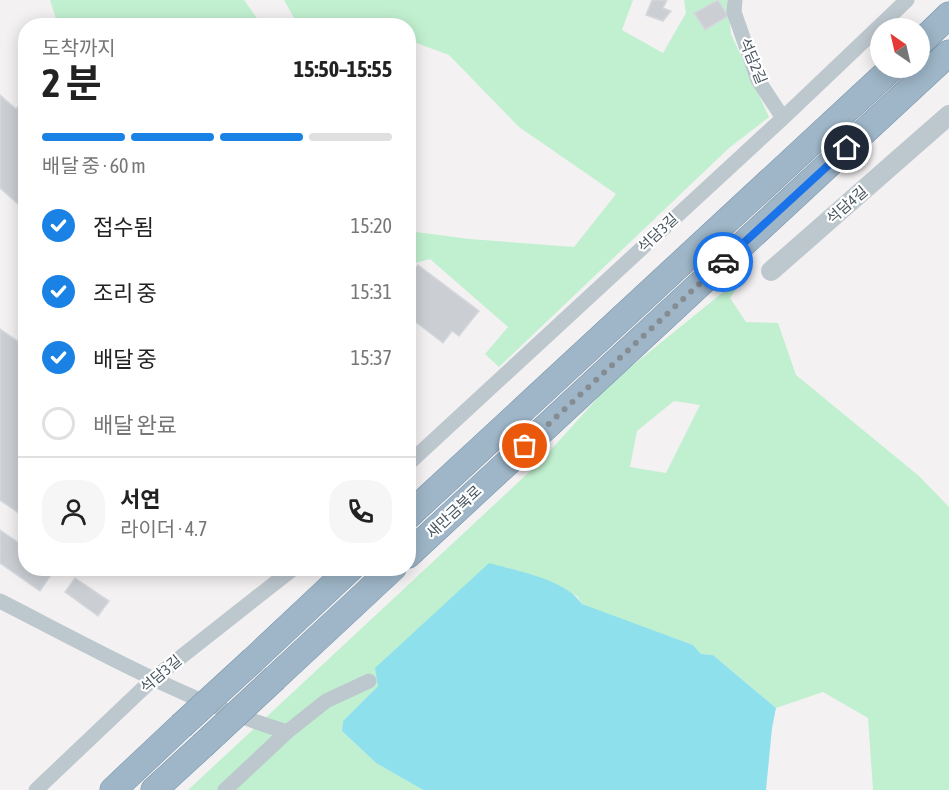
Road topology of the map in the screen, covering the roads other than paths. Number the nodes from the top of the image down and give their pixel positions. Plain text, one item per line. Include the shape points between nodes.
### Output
1 (735, 0) edge
2 (907, 0) edge
3 (949, 15) edge
4 (930, 33) edge
5 (949, 53) edge
6 (881, 78) edge
7 (949, 115) edge
8 (783, 118) junction
9 (771, 271) dead end
10 (416, 457) edge
11 (416, 509) edge
12 (416, 548) edge
13 (284, 576) edge
14 (342, 576) edge
15 (384, 576) edge
16 (0, 601) edge
17 (153, 679) junction
18 (369, 681) dead end
19 (287, 732) junction
20 (36, 790) edge
21 (113, 790) edge
22 (154, 790) edge
23 (225, 790) edge

1 - 8 street, 석담2길 via 734,12 758,80
2 - 8 street, 석담3길
3 - 4 highway
5 - 12 highway, 새만금북로
6 - 11 highway, 새만금북로
7 - 9 street, 석담4길
8 - 10 street, 석담3길
13 - 17 street, 석담3길
14 - 21 highway, bridge
15 - 22 highway, bridge
16 - 17 street
17 - 19 street
17 - 20 street, 석담3길
18 - 19 street via 326,701
19 - 23 street

